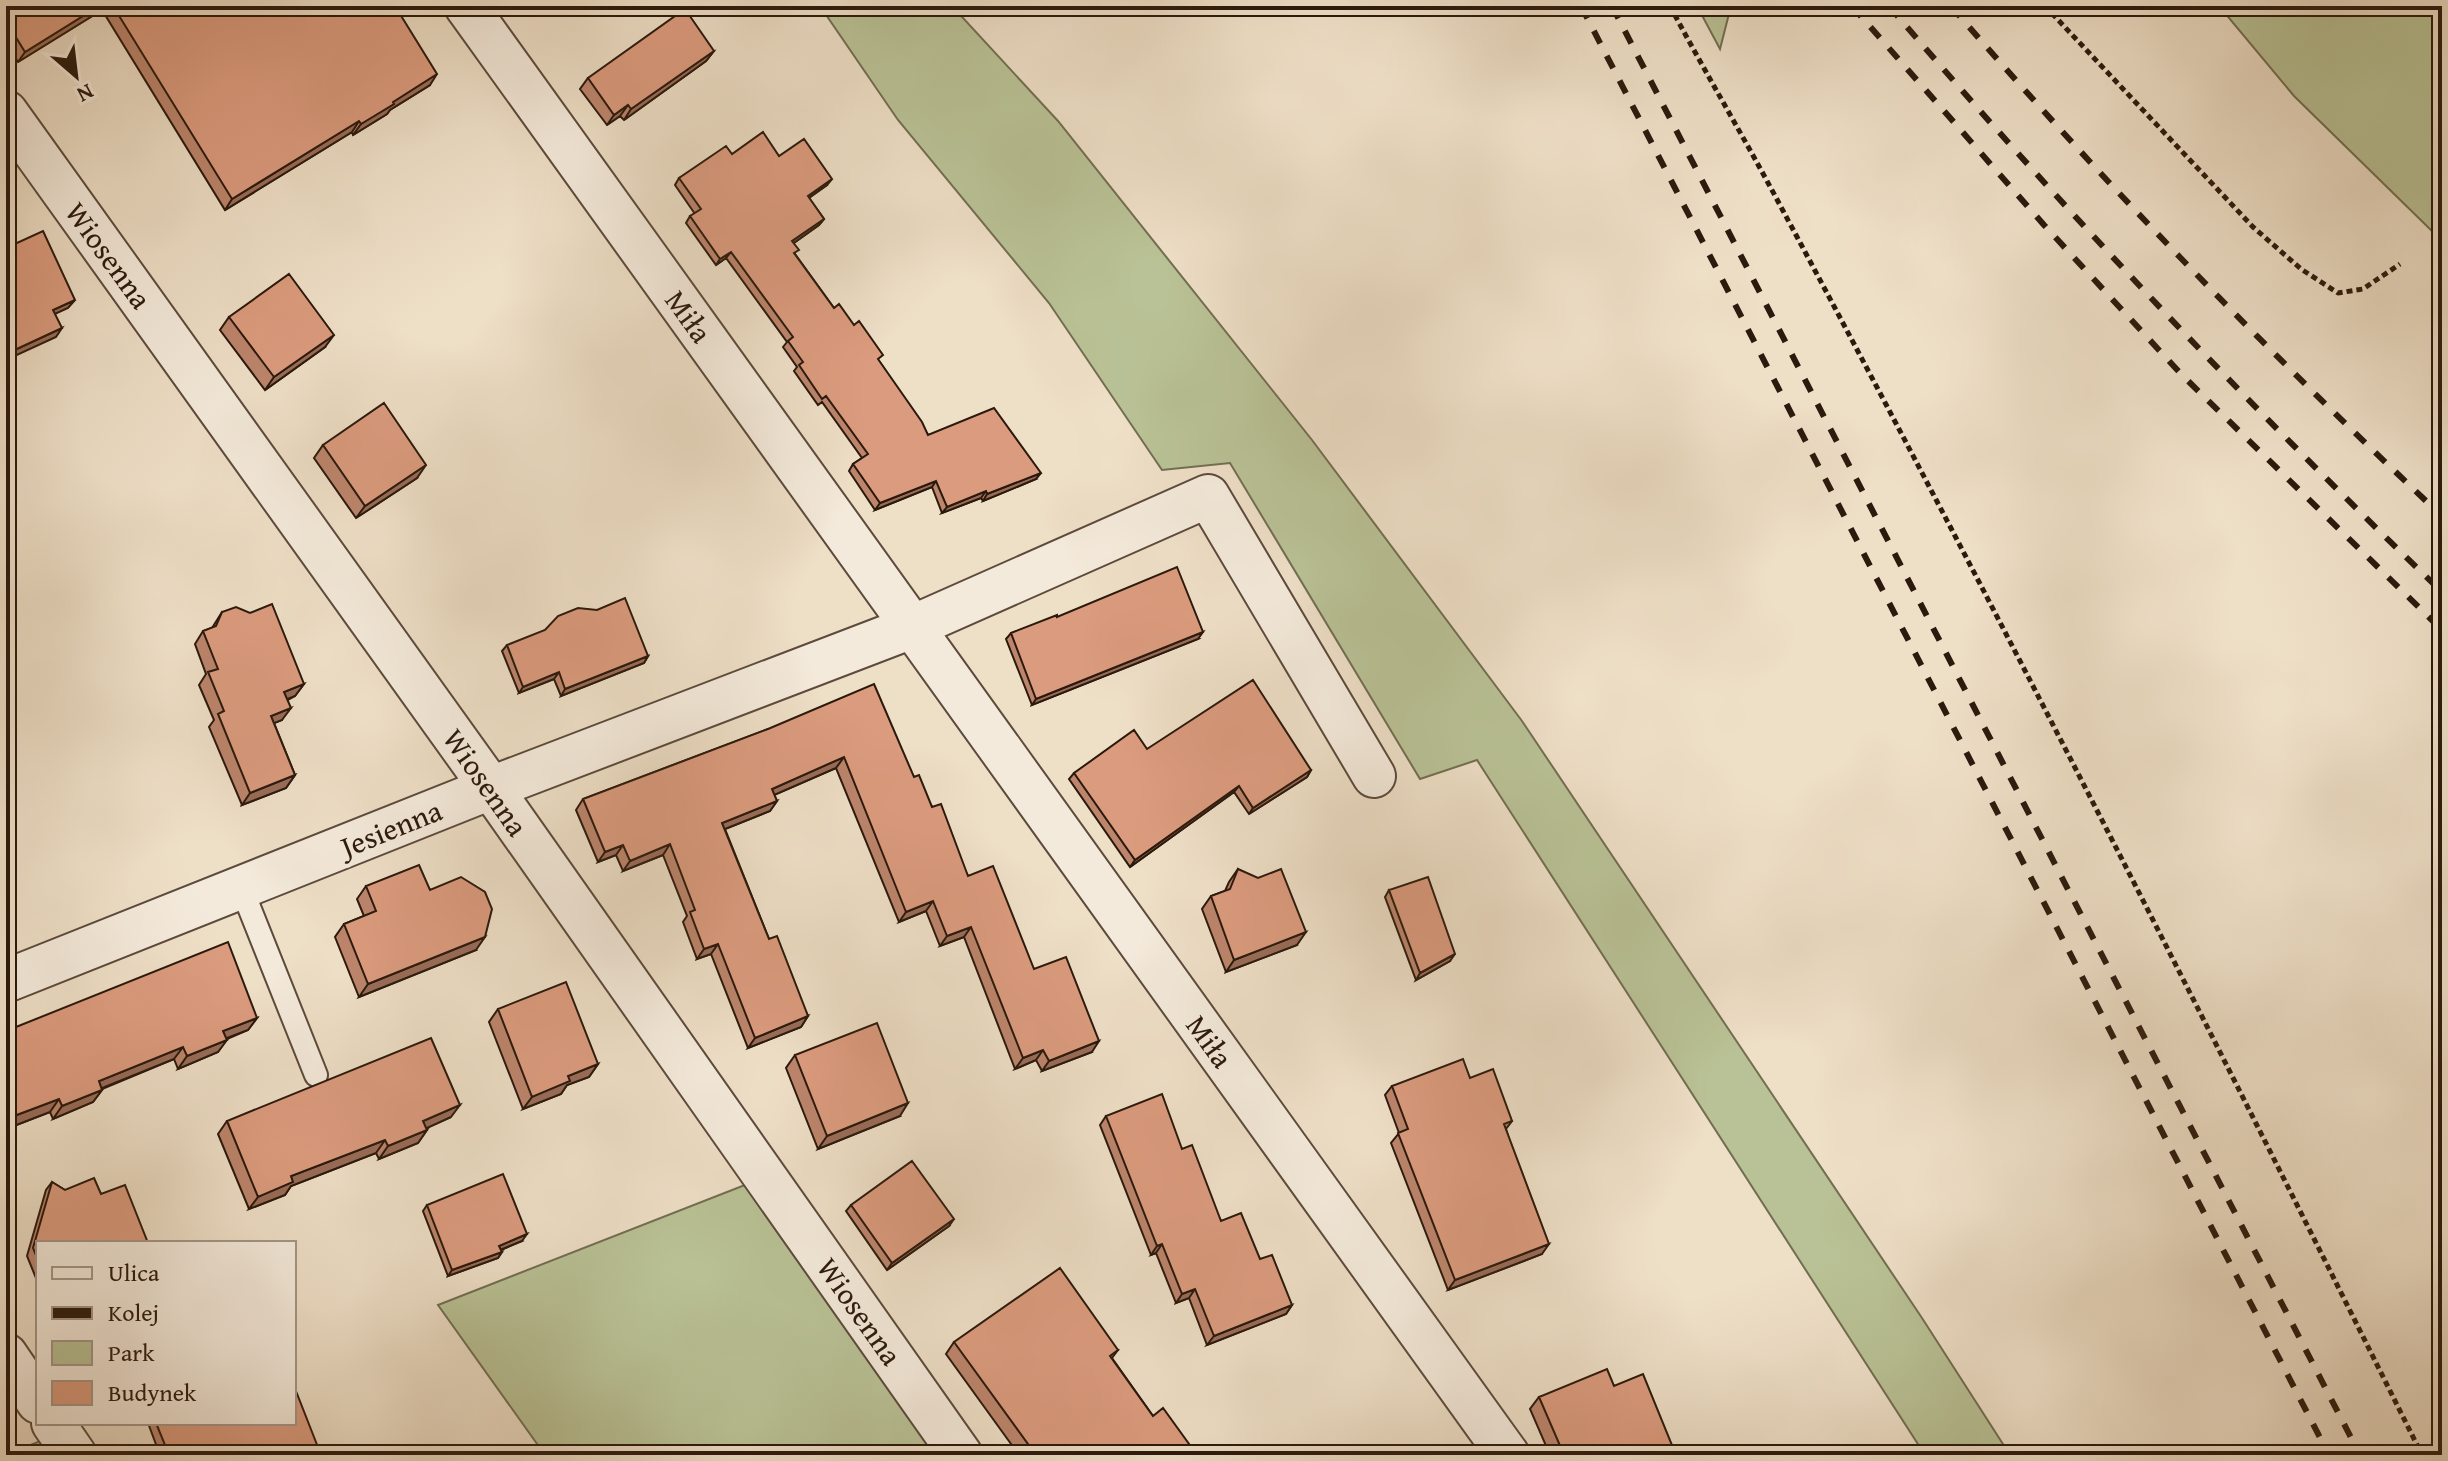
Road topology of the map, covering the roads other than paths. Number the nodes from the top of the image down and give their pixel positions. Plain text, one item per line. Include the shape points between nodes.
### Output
1 (466, 6) edge
2 (6, 112) edge
3 (912, 627) junction
4 (1374, 776) dead end
5 (491, 788) junction
6 (241, 887) junction
7 (6, 981) edge
8 (316, 1075) dead end
9 (6, 1355) edge
10 (36, 1399) edge
11 (54, 1425) edge
12 (75, 1455) edge
13 (961, 1455) edge
14 (1508, 1455) edge

1 - 3 street, Miła
2 - 5 street, Wiosenna
3 - 4 street via 1208,496
3 - 5 street, Jesienna
3 - 14 street, Miła
5 - 6 street, Jesienna
5 - 13 street, Wiosenna
6 - 7 street, Jesienna
6 - 8 lane
9 - 10 street
11 - 12 street

